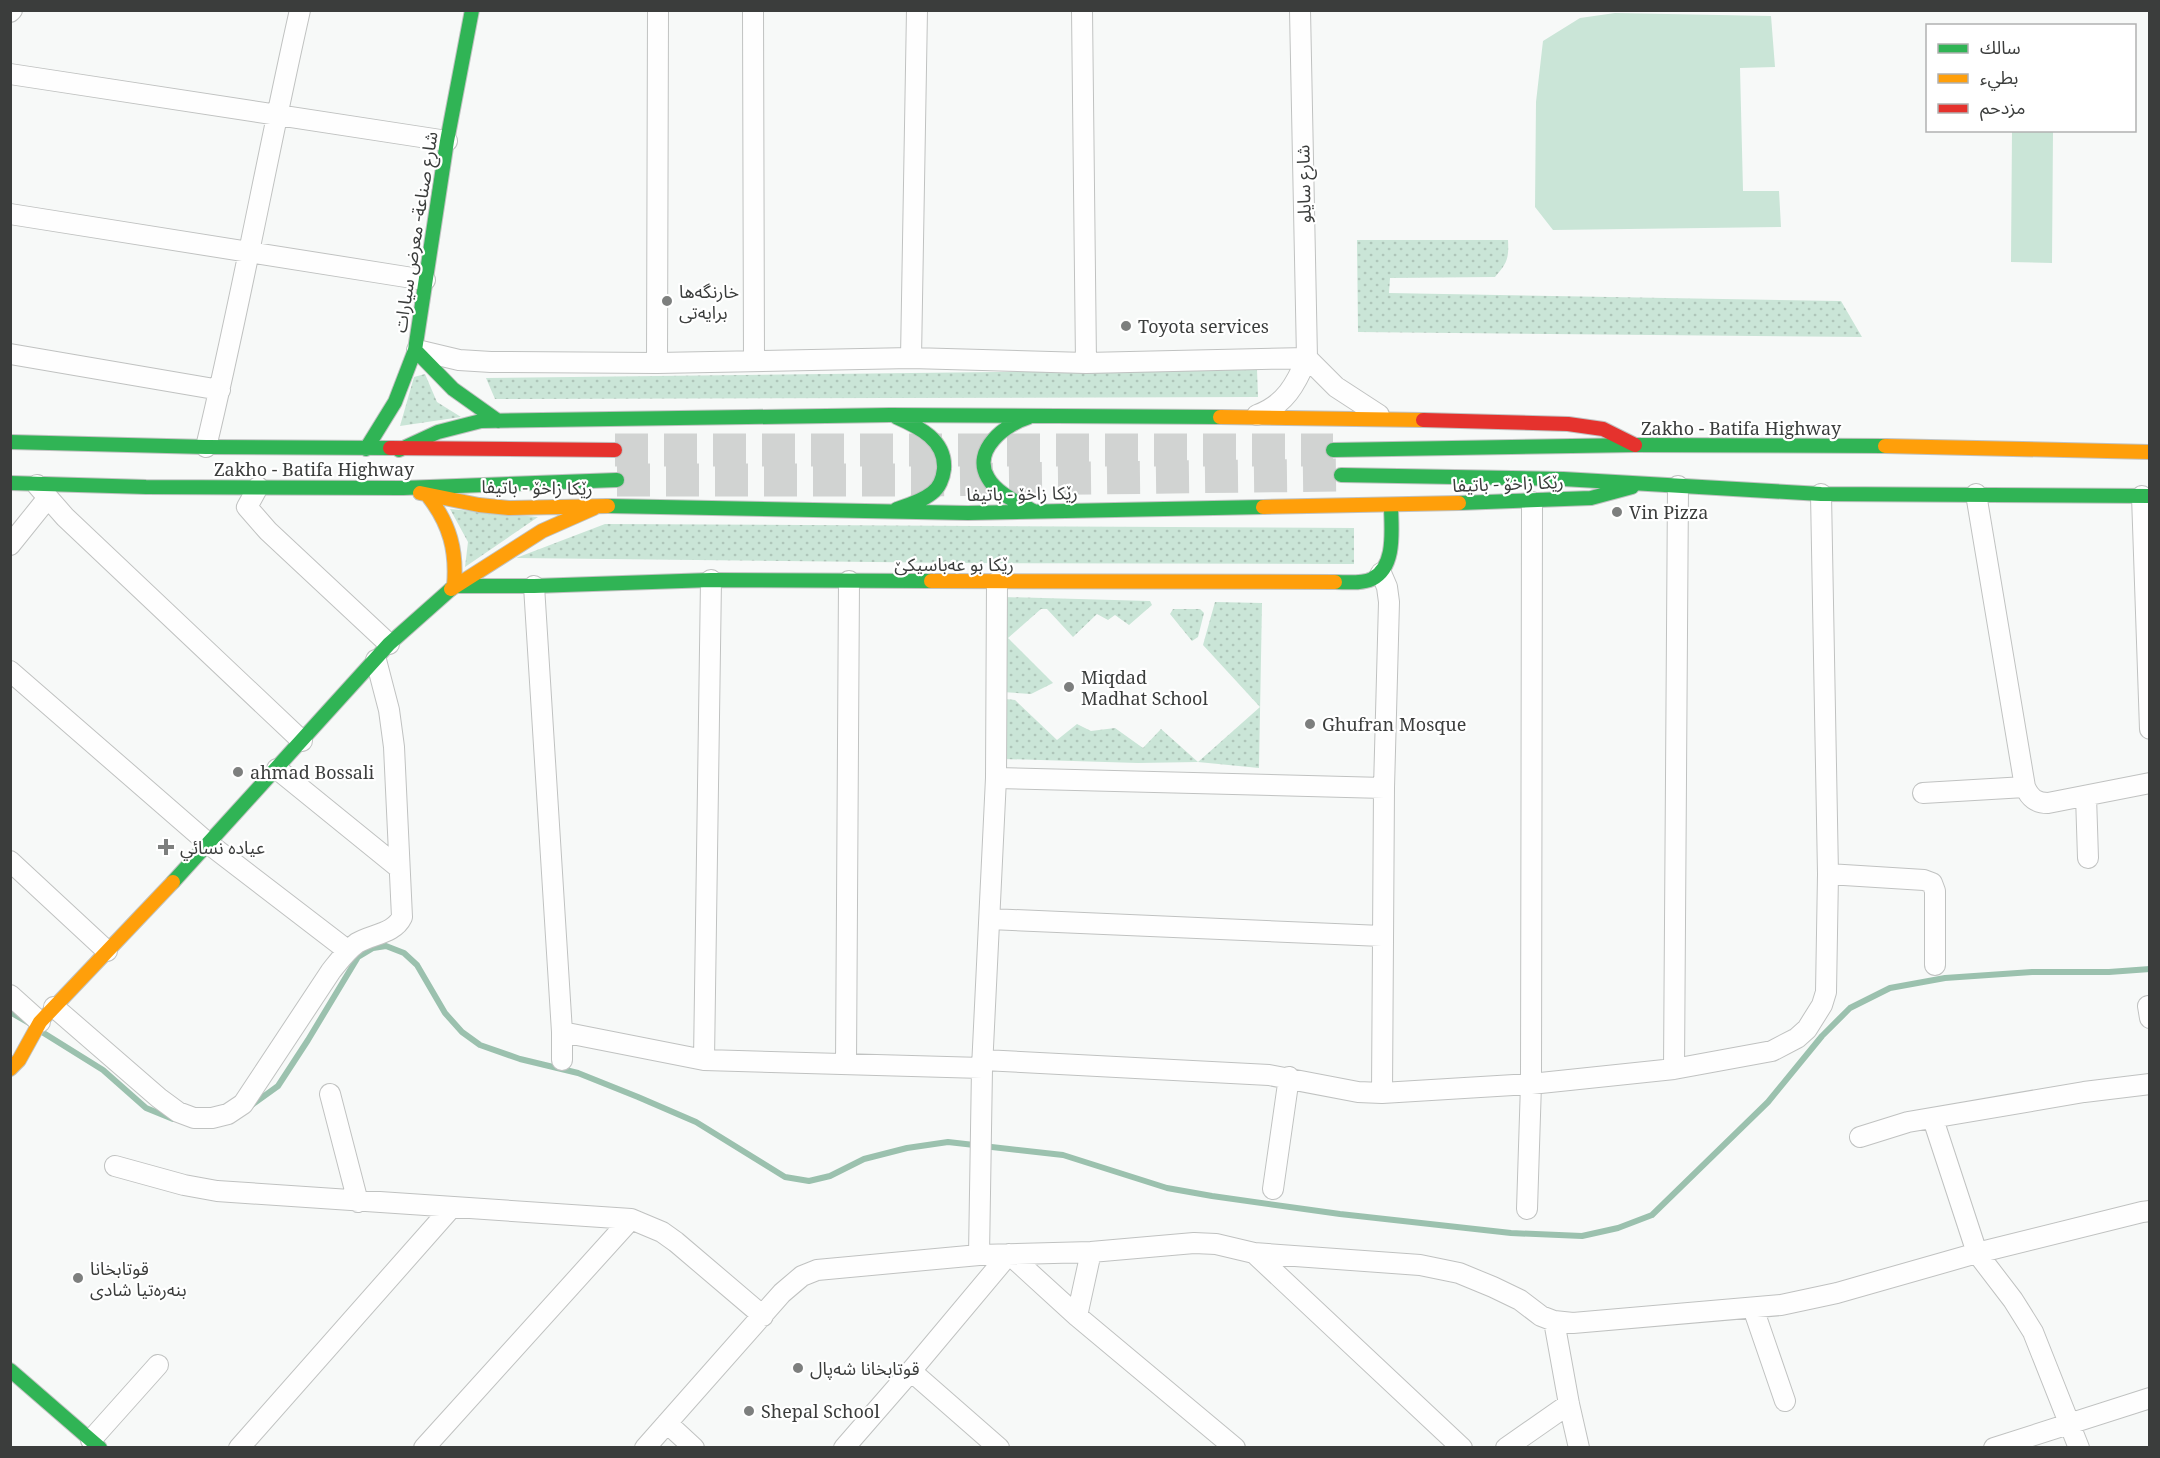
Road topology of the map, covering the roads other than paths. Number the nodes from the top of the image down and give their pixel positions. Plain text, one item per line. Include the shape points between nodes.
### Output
1 (300, 10) edge
2 (472, 10) edge
3 (658, 10) edge
4 (753, 10) edge
5 (917, 10) edge
6 (1082, 10) edge
7 (1300, 10) edge
8 (10, 74) edge
9 (276, 116) junction
10 (447, 141) junction
11 (10, 214) edge
12 (248, 251) junction
13 (424, 280) junction
14 (414, 350) junction
15 (10, 354) edge
16 (911, 358) junction
17 (1306, 358) junction
18 (754, 361) junction
19 (657, 363) junction
20 (1086, 363) junction
21 (220, 390) junction
22 (890, 415) junction
23 (1032, 416) junction
24 (1253, 417) junction
25 (1387, 419) junction
26 (498, 421) junction
27 (10, 442) edge
28 (1635, 445) junction
29 (206, 447) junction
30 (366, 449) junction
31 (399, 450) junction
32 (615, 450) tunnel mouth
33 (1333, 450) tunnel mouth
34 (2150, 452) edge
35 (1341, 476) tunnel mouth
36 (617, 480) tunnel mouth
37 (10, 483) edge
38 (1642, 484) junction
39 (1678, 486) junction
40 (258, 487) junction
41 (226, 488) junction
42 (403, 488) junction
43 (42, 492) junction
44 (1821, 494) junction
45 (1976, 494) junction
46 (428, 496) junction
47 (2146, 496) edge
48 (1532, 502) junction
49 (1391, 505) junction
50 (599, 506) junction
51 (247, 507) junction
52 (891, 511) junction
53 (1033, 511) junction
54 (10, 545) edge
55 (1381, 573) junction
56 (711, 580) junction
57 (849, 581) junction
58 (997, 582) junction
59 (454, 586) junction
60 (534, 586) junction
61 (389, 644) junction
62 (376, 660) junction
63 (10, 671) edge
64 (2150, 729) edge
65 (302, 741) junction
66 (277, 769) junction
67 (996, 778) junction
68 (2150, 783) edge
69 (2025, 787) junction
70 (1384, 788) junction
71 (1923, 793) dead end
72 (2086, 796) junction
73 (209, 844) junction
74 (2088, 858) dead end
75 (10, 861) edge
76 (399, 868) junction
77 (1828, 874) junction
78 (990, 918) junction
79 (1382, 936) junction
80 (347, 950) junction
81 (107, 951) junction
82 (1935, 965) dead end
83 (10, 995) edge
84 (54, 1007) junction
85 (40, 1022) junction
86 (562, 1032) junction
87 (562, 1060) dead end
88 (704, 1060) junction
89 (15, 1064) edge
90 (846, 1064) junction
91 (982, 1064) junction
92 (1674, 1069) junction
93 (1289, 1077) junction
94 (1531, 1084) junction
95 (2150, 1084) edge
96 (1382, 1093) junction
97 (330, 1094) dead end
98 (1933, 1119) junction
99 (1860, 1137) dead end
100 (115, 1166) dead end
101 (1273, 1189) dead end
102 (358, 1202) junction
103 (452, 1207) junction
104 (1527, 1209) dead end
105 (2150, 1211) edge
106 (632, 1220) junction
107 (1090, 1252) junction
108 (1254, 1253) junction
109 (1977, 1253) junction
110 (1009, 1254) junction
111 (979, 1255) junction
112 (1753, 1308) junction
113 (763, 1316) junction
114 (1077, 1316) junction
115 (1554, 1321) junction
116 (158, 1365) dead end
117 (10, 1370) edge
118 (911, 1371) junction
119 (2150, 1398) edge
120 (1785, 1401) dead end
121 (1569, 1404) junction
122 (667, 1423) junction
123 (2068, 1423) junction
124 (95, 1444) edge
125 (239, 1448) edge
126 (424, 1448) edge
127 (645, 1448) edge
128 (694, 1448) edge
129 (844, 1448) edge
130 (999, 1448) edge
131 (1235, 1448) edge
132 (1462, 1448) edge
133 (1506, 1448) edge
134 (1579, 1448) edge
135 (1994, 1448) edge
136 (2079, 1448) edge

1 - 9 street
2 - 10 main road, شارع صناعة- معرض سيارات
3 - 19 street
4 - 18 street
5 - 16 street
6 - 20 street
7 - 17 street, شارع سايلو
8 - 9 street
9 - 10 street
9 - 12 street
10 - 13 main road, شارع صناعة- معرض سيارات
11 - 12 street
12 - 13 street
12 - 21 street
13 - 14 main road, شارع صناعة- معرض سيارات
14 - 19 street via 474,361
14 - 26 main road via 453,389
14 - 30 main road, شارع صناعة- معرض سيارات via 395,402
15 - 21 street
16 - 18 street
16 - 20 street
17 - 20 street
17 - 24 street, شارع سايلو via 1287,396
17 - 25 street via 1336,387
18 - 19 street
21 - 29 street
22 - 23 main road
22 - 26 main road
22 - 52 main road via 925,431 936,441 945,462 936,490
23 - 24 main road
23 - 53 main road via 1009,424 991,441 984,462 992,484
24 - 25 main road
25 - 28 main road via 1586,425
26 - 31 main road via 456,425
27 - 29 main road, Zakho - Batifa Highway
28 - 33 main road, Zakho - Batifa Highway
28 - 34 main road, Zakho - Batifa Highway
29 - 30 main road, Zakho - Batifa Highway
30 - 31 main road, Zakho - Batifa Highway
31 - 32 main road, Zakho - Batifa Highway
35 - 38 main road via 1489,476
36 - 42 main road, Zakho - Batifa Highway
37 - 43 main road, Zakho - Batifa Highway
38 - 39 main road
38 - 48 main road, رێکا زاخۆ - باتیفا via 1591,498
39 - 44 main road
39 - 92 street
40 - 41 main road, Zakho - Batifa Highway
40 - 42 main road, Zakho - Batifa Highway
40 - 51 street
41 - 43 main road, Zakho - Batifa Highway
41 - 51 street
42 - 46 main road, رێکا زاخۆ - باتیفا
43 - 54 street
43 - 65 street
44 - 45 main road
44 - 77 street
45 - 47 main road
45 - 69 street
46 - 50 main road, رێکا زاخۆ - باتیفا via 509,508
46 - 59 main road via 440,509 454,540
47 - 64 street
48 - 49 main road, رێکا زاخۆ - باتیفا
48 - 94 street
49 - 53 main road, رێکا زاخۆ - باتیفا
49 - 55 main road via 1389,558
50 - 52 main road, رێکا زاخۆ - باتیفا
50 - 59 main road via 542,531
51 - 61 street
52 - 53 main road, رێکا زاخۆ - باتیفا
55 - 58 main road, رێكا بو عه‌باسيكێ via 1359,582
55 - 70 street via 1389,602
56 - 57 main road, رێكا بو عه‌باسيكێ
56 - 60 main road, رێكا بو عه‌باسيكێ
56 - 88 street
57 - 58 main road, رێكا بو عه‌باسيكێ
57 - 90 street
58 - 67 street
59 - 60 main road, رێكا بو عه‌باسيكێ
59 - 61 main road
60 - 86 street
61 - 62 main road
62 - 65 main road
62 - 76 street via 394,747
63 - 73 street
65 - 66 main road
66 - 73 main road
66 - 76 street
67 - 70 street
67 - 78 street
68 - 72 street
69 - 71 street
69 - 72 street via 2041,803
70 - 79 street
72 - 74 street
73 - 80 street
73 - 81 main road
75 - 81 street
76 - 80 street via 403,910 399,924
77 - 82 street via 1932,883
77 - 92 street via 1826,992 1807,1029 1772,1051
78 - 79 street
78 - 91 street
79 - 96 street
80 - 84 street via 243,1104 212,1118 194,1118 178,1112
81 - 84 main road
83 - 85 street
84 - 85 main road
85 - 89 main road
86 - 87 street
86 - 88 street
88 - 90 street
90 - 91 street
91 - 93 street
91 - 111 street
92 - 94 street
93 - 96 street via 1340,1090
93 - 101 street
94 - 96 street
94 - 104 street
95 - 98 street
97 - 102 street
98 - 99 street
98 - 109 street
100 - 102 street via 217,1191
102 - 103 street
103 - 106 street
103 - 125 street
105 - 109 street
106 - 113 street via 669,1237
106 - 126 street
107 - 108 street via 1194,1243
107 - 110 street
107 - 114 street
108 - 115 street via 1420,1265 1459,1273 1520,1300
108 - 132 street
109 - 112 street via 1837,1293
109 - 123 street via 2033,1332
110 - 111 street
110 - 114 street
110 - 118 street
111 - 113 street via 817,1270 792,1283
112 - 115 street via 1573,1323
112 - 120 street
113 - 122 street
114 - 131 street
115 - 121 street
116 - 124 street
117 - 124 main road
118 - 129 street
118 - 130 street
119 - 123 street
121 - 133 street
121 - 134 street
122 - 127 street
122 - 128 street
123 - 135 street
123 - 136 street

